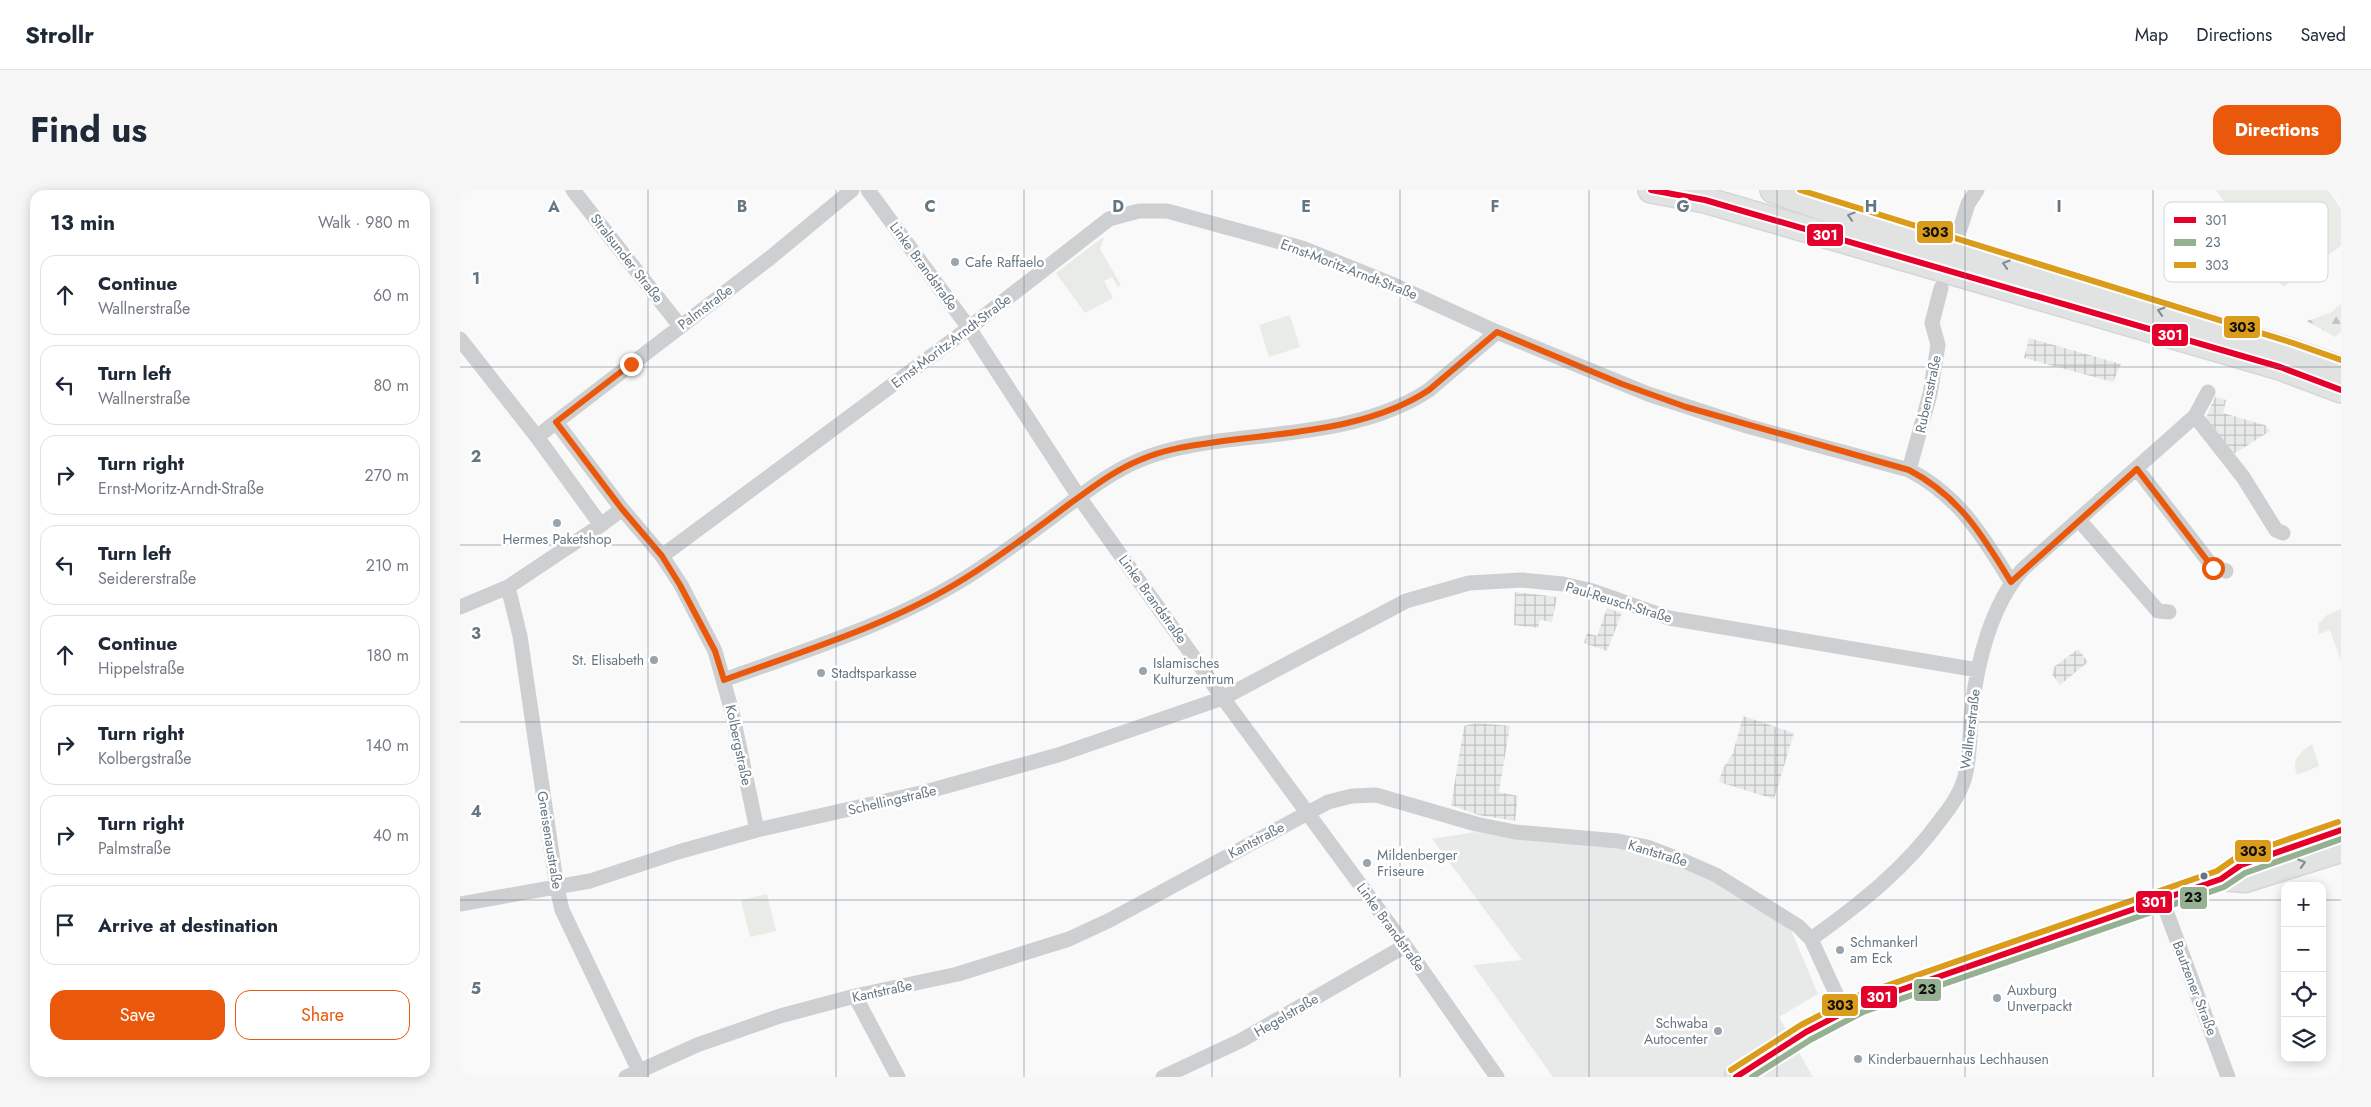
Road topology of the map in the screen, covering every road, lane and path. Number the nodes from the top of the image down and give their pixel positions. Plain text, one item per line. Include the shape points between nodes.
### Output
1 (573, 190) edge
2 (852, 190) edge
3 (868, 190) edge
4 (1651, 190) edge
5 (1773, 190) edge
6 (1977, 190) edge
7 (1959, 232) dead end
8 (1941, 288) dead end
9 (680, 326) junction
10 (969, 328) junction
11 (1497, 332) junction
12 (460, 339) edge
13 (2341, 369) edge
14 (2341, 390) edge
15 (2208, 392) dead end
16 (2195, 416) junction
17 (556, 422) junction
18 (537, 437) junction
19 (2137, 469) junction
20 (1909, 470) junction
21 (1079, 497) junction
22 (622, 509) junction
23 (2080, 521) junction
24 (601, 525) junction
25 (2282, 533) dead end
26 (662, 556) junction
27 (2226, 571) dead end
28 (2011, 582) junction
29 (508, 587) junction
30 (460, 607) edge
31 (2169, 612) dead end
32 (1978, 670) junction
33 (724, 680) junction
34 (1223, 698) junction
35 (1307, 813) junction
36 (756, 830) junction
37 (2341, 830) edge
38 (2341, 851) edge
39 (2221, 879) junction
40 (557, 888) junction
41 (2162, 900) junction
42 (460, 904) edge
43 (1811, 939) junction
44 (1405, 946) junction
45 (855, 996) junction
46 (1844, 1011) junction
47 (636, 1075) edge
48 (898, 1077) edge
49 (1163, 1077) edge
50 (1497, 1077) edge
51 (1736, 1077) edge
52 (2228, 1077) edge

1 - 9 street, Stralsunder Straße
2 - 9 street, Palmstraße via 778,252
3 - 10 street, Linke Brandstraße
4 - 14 main road via 1724,206 2280,367
13 -> 5 main road
6 - 7 street via 1968,204
8 - 20 street, Rubensstraße via 1932,323 1938,345 1930,394
9 - 17 street, Palmstraße
10 - 11 street, Ernst-Moritz-Arndt-Straße via 1109,219 1146,211 1167,211 1302,248
10 - 21 street, Linke Brandstraße
10 - 26 street, Ernst-Moritz-Arndt-Straße
11 - 20 street, Ernst-Moritz-Arndt-Straße via 1686,407
11 - 21 street via 1435,386 1398,406 1343,423 1165,451 1119,470
12 - 18 street
15 - 16 street, Wallnerstraße
16 - 19 street, Wallnerstraße
16 - 25 street via 2243,478 2276,530
17 - 18 street
17 - 22 street, Kolbergstraße
18 - 24 street
19 - 23 street, Wallnerstraße
19 - 27 street via 2213,568
20 - 28 street, Ernst-Moritz-Arndt-Straße via 1942,490 1957,504
21 - 33 street via 936,596 870,626
21 - 34 street, Linke Brandstraße
22 - 24 street
22 - 26 street, Kolbergstraße
23 - 28 street, Wallnerstraße
23 - 31 street via 2158,611
24 - 29 street
26 - 33 street, Kolbergstraße via 715,651
28 - 32 street, Wallnerstraße via 1995,616
29 - 30 street
29 - 40 street, Gneisenaustraße via 520,636
32 - 34 street, Paul-Reusch-Straße via 1669,618 1563,584 1522,580 1469,583 1406,601
32 - 43 street, Wallnerstraße via 1968,758 1956,800 1910,858 1862,902
33 - 36 street, Kolbergstraße
34 - 35 street, Linke Brandstraße
34 - 36 street, Schellingstraße via 1058,754 926,792
35 - 43 street, Kantstraße via 1328,802 1376,795 1515,832 1647,847 1716,875 1798,926
35 - 44 street, Linke Brandstraße
35 - 45 street, Kantstraße via 1069,939 957,974
36 - 40 street, Schellingstraße
37 - 39 street via 2241,865
39 -> 38 street via 2245,880
39 - 41 street
40 - 42 street, Schellingstraße
40 - 47 street, Gneisenaustraße via 569,927
41 - 46 street
41 - 52 street, Bautzener Straße
43 - 46 street, Kantstraße
44 - 49 street, Hegelstraße via 1242,1040
44 - 50 street, Linke Brandstraße
45 - 47 street, Kantstraße via 732,1032 672,1055
45 - 48 street
46 - 51 street

